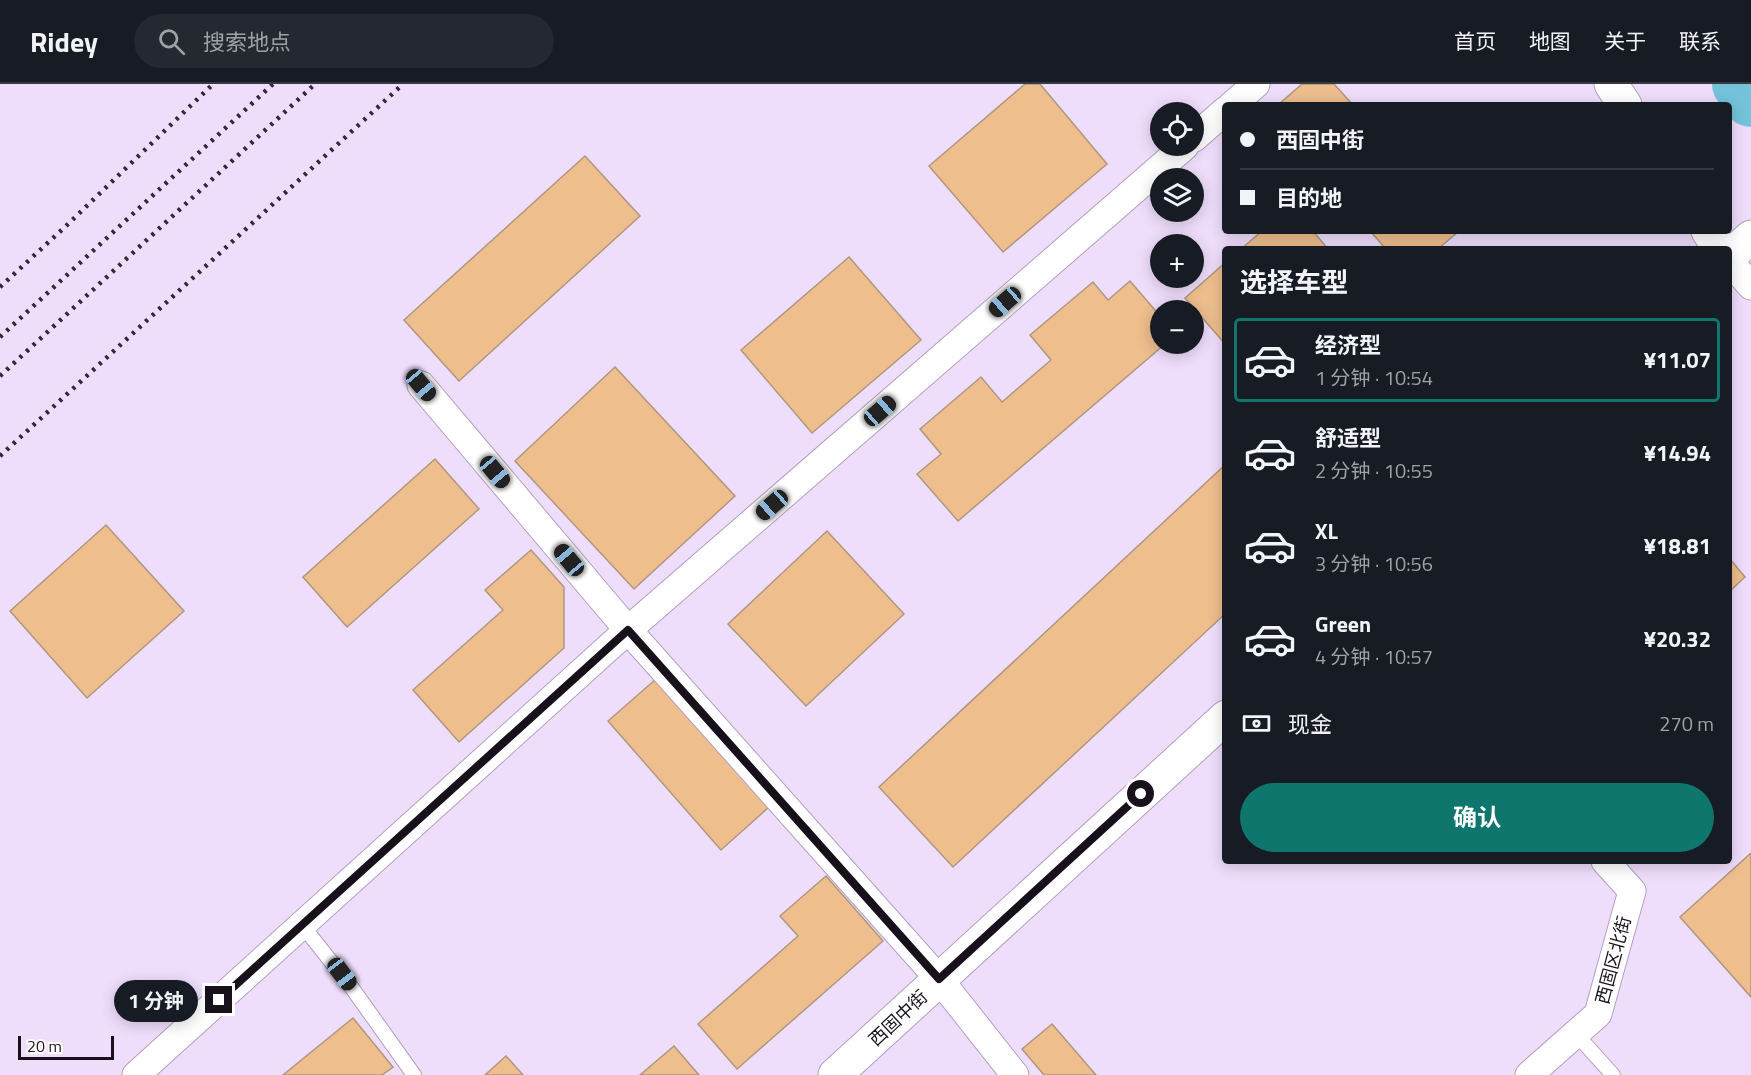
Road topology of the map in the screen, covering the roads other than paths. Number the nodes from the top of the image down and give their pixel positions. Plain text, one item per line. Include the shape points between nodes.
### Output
1 (1256, 84) edge
2 (1611, 84) edge
3 (1235, 102) edge
4 (1623, 102) edge
5 (1222, 114) edge
6 (1204, 129) edge
7 (1173, 156) edge
8 (1751, 237) edge
9 (1732, 254) edge
10 (1732, 264) edge
11 (1751, 286) edge
12 (421, 385) dead end
13 (628, 630) junction
14 (1222, 721) edge
15 (1608, 864) edge
16 (302, 925) junction
17 (939, 979) junction
18 (1576, 1034) junction
19 (136, 1075) edge
20 (414, 1075) edge
21 (835, 1075) edge
22 (1015, 1075) edge
23 (1529, 1075) edge
24 (1613, 1075) edge

1 - 3 street
2 - 4 street
5 - 6 street
7 - 13 street
8 - 9 street
10 - 11 street
12 - 13 street
13 - 16 street
13 - 17 street
14 - 17 street, 西固中街
15 - 18 street, 西固区北街 via 1632,891 1598,1014
16 - 19 street
16 - 20 lane
17 - 21 street, 西固中街
17 - 22 street
18 - 23 street, 西固区北街
18 - 24 lane

